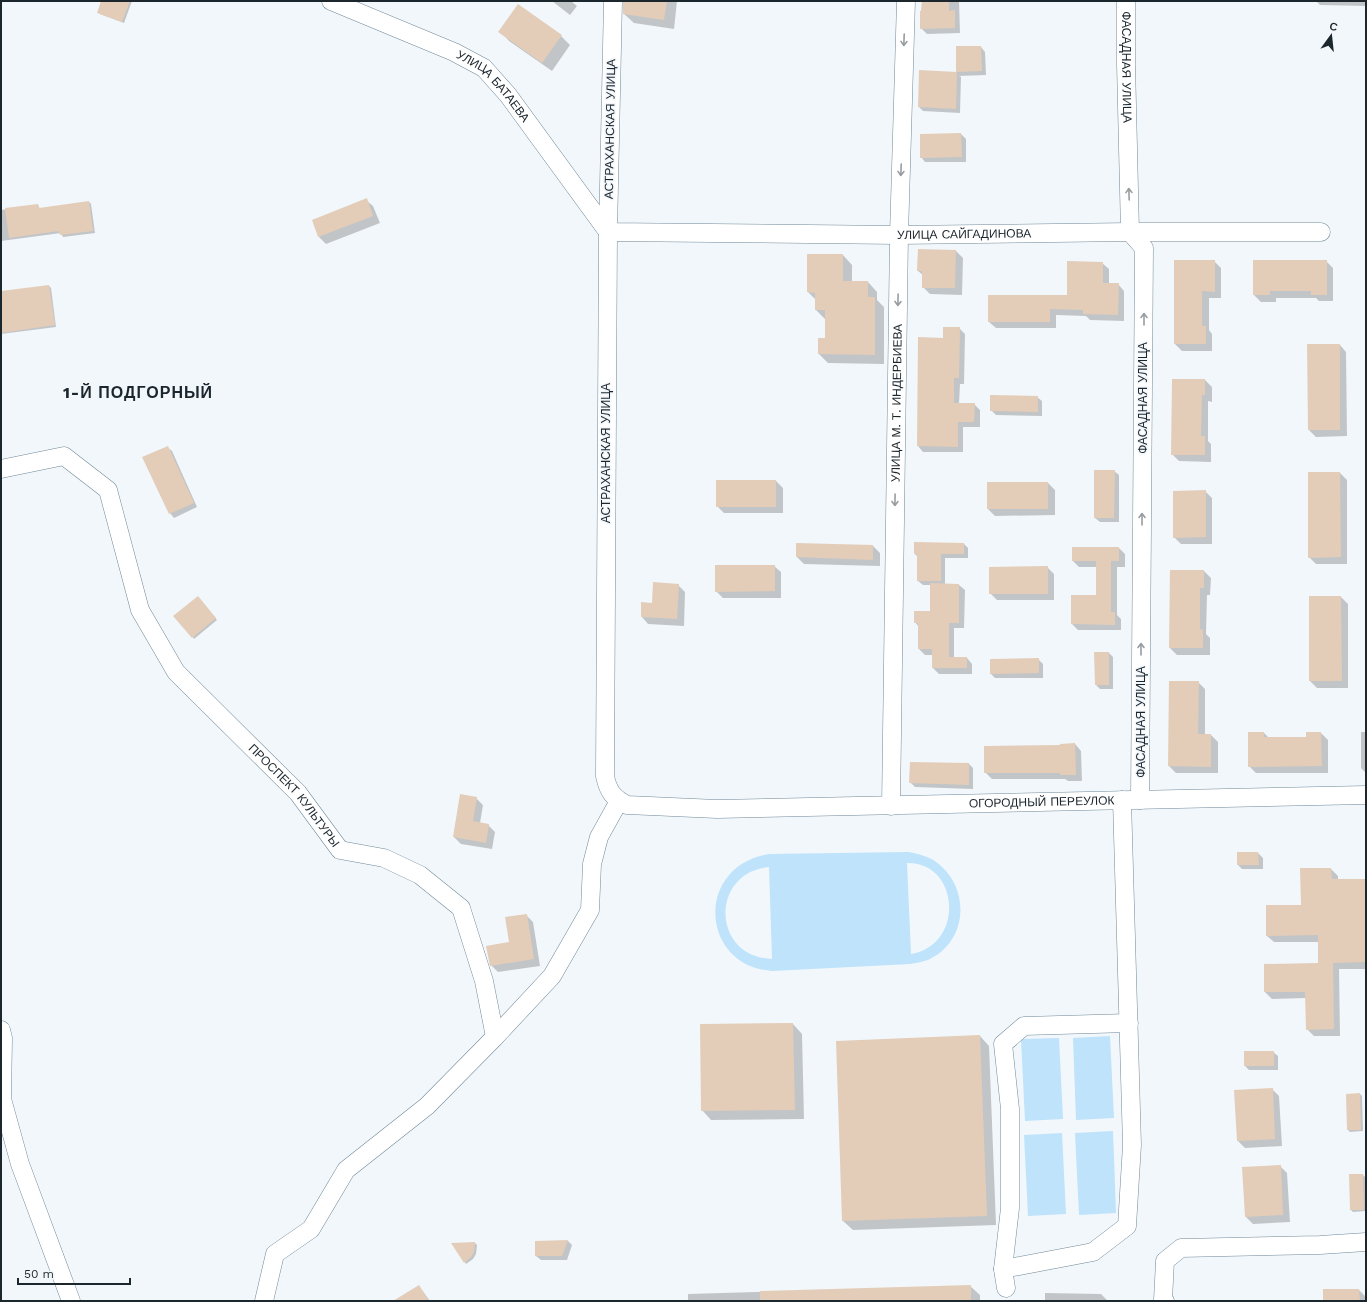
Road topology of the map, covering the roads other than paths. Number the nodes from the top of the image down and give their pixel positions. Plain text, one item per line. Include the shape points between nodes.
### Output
1 (331, 1) edge
2 (613, 1) edge
3 (906, 1) edge
4 (1126, 1) edge
5 (608, 232) junction
6 (1130, 232) junction
7 (1321, 232) dead end
8 (899, 235) junction
9 (1, 469) edge
10 (1366, 795) edge
11 (1122, 800) junction
12 (1140, 800) junction
13 (619, 801) junction
14 (891, 806) junction
15 (1129, 1023) junction
16 (1, 1030) edge
17 (495, 1037) junction
18 (1366, 1242) edge
19 (1003, 1269) junction
20 (1006, 1288) dead end
21 (71, 1301) edge
22 (264, 1301) edge
23 (1165, 1301) edge

1 - 5 street, УЛИЦА БАТАЕВА via 454,52 484,68 508,95
2 - 5 street, АСТРАХАНСКАЯ УЛИЦА
3 -> 8 street, УЛИЦА М. Т. ИНДЕРБИЕВА
6 -> 4 street, ФАСАДНАЯ УЛИЦА
5 - 8 street, УЛИЦА САЙГАДИНОВА
5 - 13 street, АСТРАХАНСКАЯ УЛИЦА via 605,776 612,795
6 - 7 street, УЛИЦА САЙГАДИНОВА
6 - 8 street, УЛИЦА САЙГАДИНОВА
12 -> 6 street, ФАСАДНАЯ УЛИЦА via 1144,248
8 -> 14 street, УЛИЦА М. Т. ИНДЕРБИЕВА
9 - 17 street, ПРОСПЕКТ КУЛЬТУРЫ via 64,456 108,490 140,610 176,672 298,793 340,850 384,858 420,875 461,908 484,981
10 - 12 street, ОГОРОДНЫЙ ПЕРЕУЛОК
11 - 12 street, ОГОРОДНЫЙ ПЕРЕУЛОК
11 - 14 street, ОГОРОДНЫЙ ПЕРЕУЛОК
11 - 15 street
13 - 14 street, ОГОРОДНЫЙ ПЕРЕУЛОК via 627,805 717,809
13 - 17 street via 599,837 595,850 590,910 552,976
15 - 19 street via 1132,1145 1127,1226 1093,1252
15 - 19 street via 1024,1026 1003,1044 1010,1109 1010,1208
16 - 21 street via 2,1099 20,1164
17 - 22 street via 426,1106 346,1170 311,1229 275,1254
18 - 23 street via 1181,1248 1165,1261
19 - 20 street

